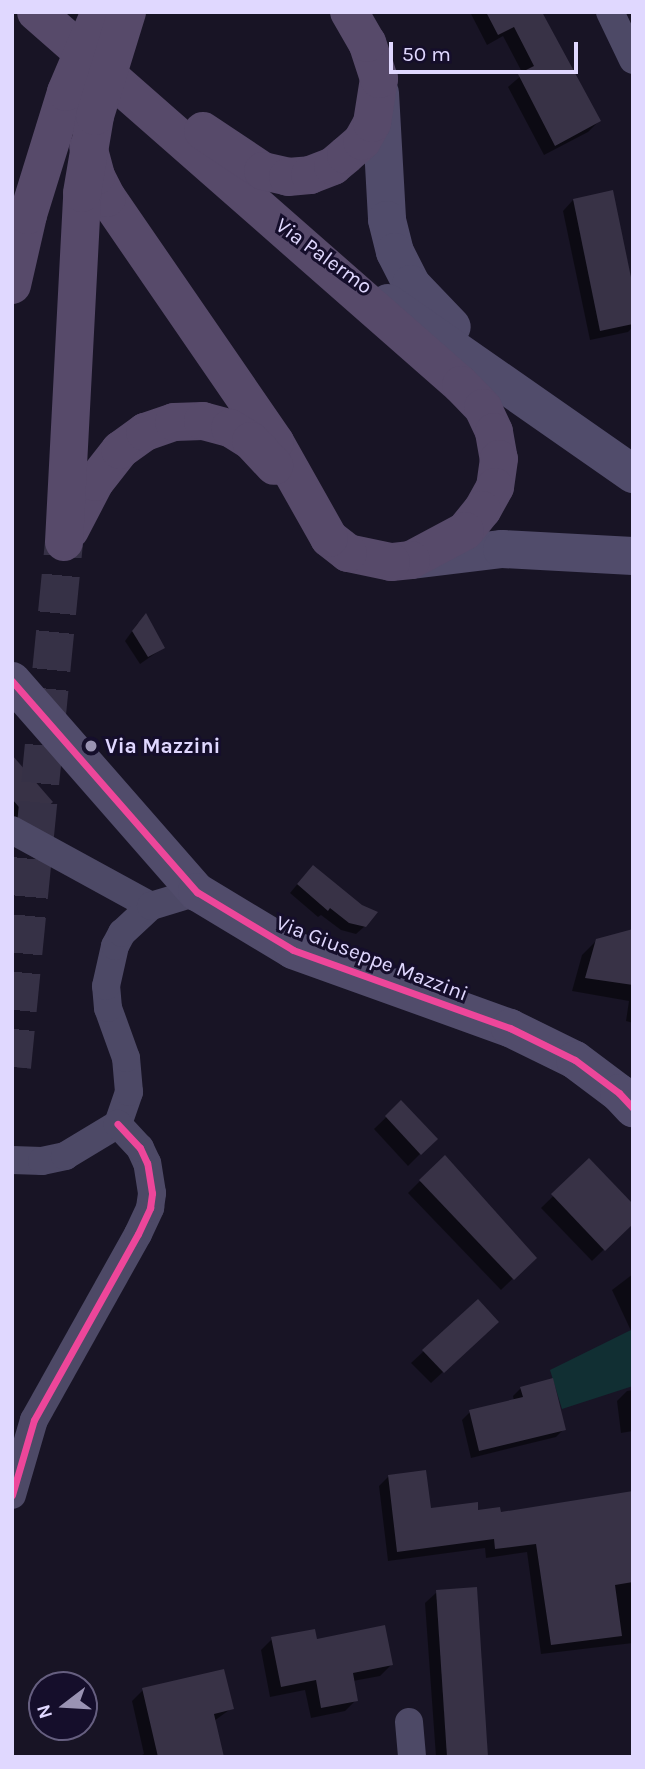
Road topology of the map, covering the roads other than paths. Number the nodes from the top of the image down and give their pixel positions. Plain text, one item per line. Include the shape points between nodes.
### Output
1 (36, 12) edge
2 (52, 12) edge
3 (349, 12) edge
4 (610, 12) edge
5 (113, 17) edge
6 (12, 21) edge
7 (633, 60) edge
8 (96, 66) junction
9 (379, 79) junction
10 (83, 118) junction
11 (211, 166) junction
12 (12, 169) edge
13 (292, 235) junction
14 (12, 285) edge
15 (555, 420) junction
16 (625, 470) edge
17 (314, 514) junction
18 (618, 554) edge
19 (411, 560) junction
20 (12, 681) edge
21 (12, 830) edge
22 (197, 892) junction
23 (151, 906) junction
24 (633, 1108) edge
25 (118, 1124) junction
26 (12, 1160) edge
27 (12, 1494) edge
28 (409, 1722) dead end
29 (412, 1757) edge

1 - 8 main road, Via Palermo
2 - 8 main road
3 - 9 main road via 367,43
4 - 7 street
5 - 10 main road
6 - 11 main road via 122,121
8 - 9 main road via 262,172 288,177 333,166 362,141 372,122
8 - 11 main road, Via Palermo
9 - 15 main road via 387,219 395,252 411,284 437,314
10 - 12 main road
10 - 14 main road via 28,215
10 - 17 main road via 96,176 107,198 275,442
10 - 17 main road via 64,542 96,482 120,450 145,432 174,422 203,421 230,428 251,441
11 - 13 main road, Via Palermo
13 - 15 main road, Via Palermo
13 - 19 main road via 461,385 483,408 494,432 499,458 495,487 482,510 465,531
15 - 16 main road, Via Palermo
17 - 19 main road via 328,538 348,553 391,562
18 - 19 main road via 502,549
20 - 22 main road, Via Giuseppe Mazzini
21 - 23 street
22 - 23 street
22 - 24 main road, Via Giuseppe Mazzini via 293,950 510,1028 575,1060
23 - 25 street via 122,933 107,975 108,1008 126,1058 129,1092
25 - 26 street via 65,1156
25 - 27 street via 147,1163 150,1208 34,1420
28 - 29 street

